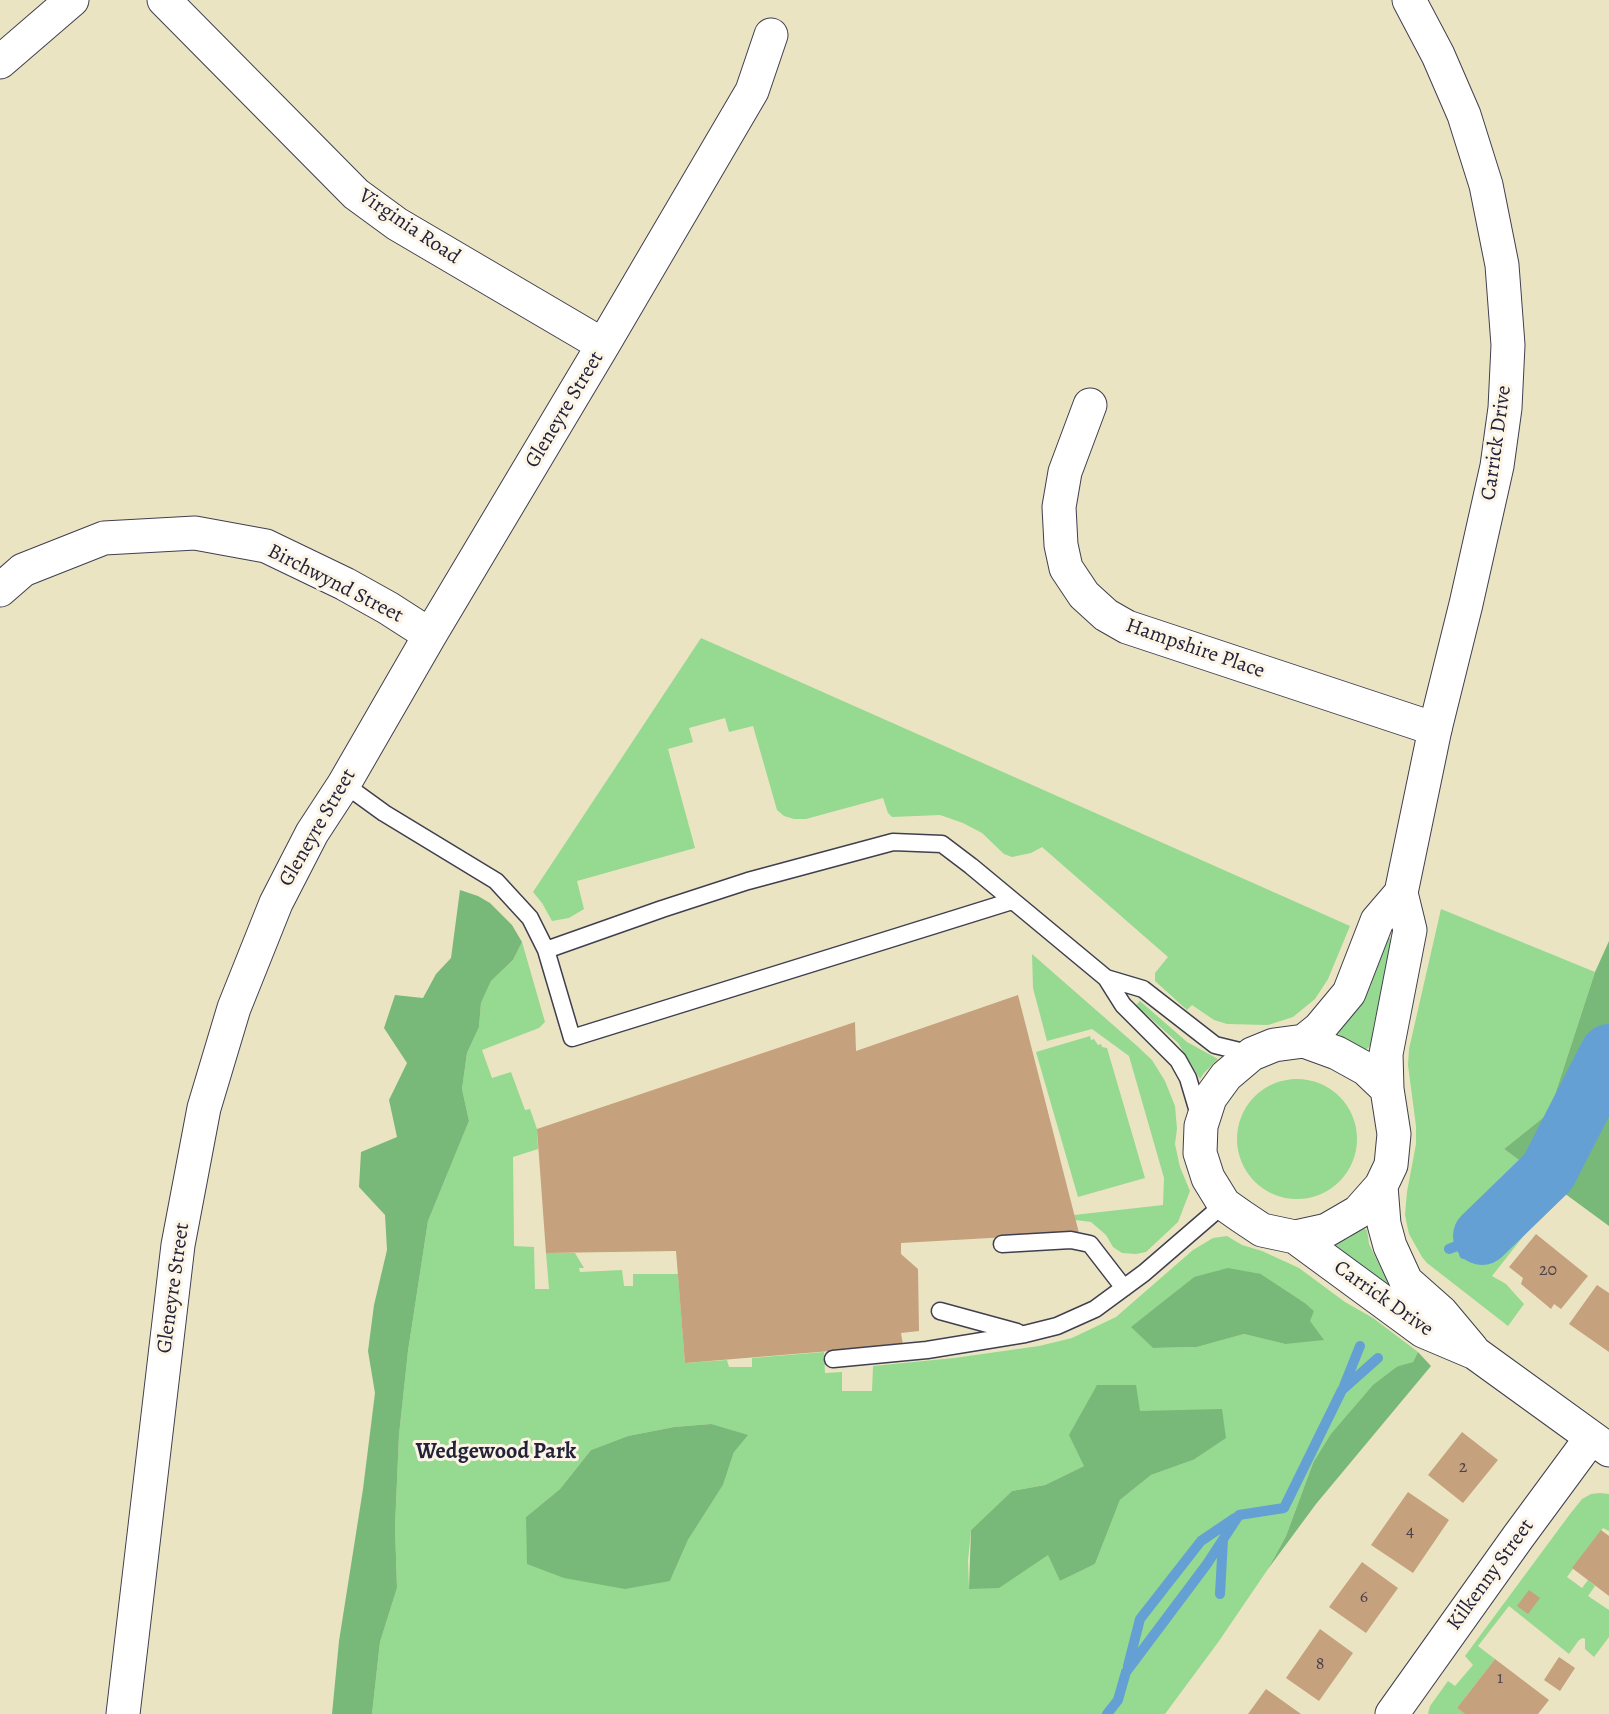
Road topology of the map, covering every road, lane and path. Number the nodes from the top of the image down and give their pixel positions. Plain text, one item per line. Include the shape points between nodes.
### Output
1 (72, 0) edge
2 (164, 0) edge
3 (1409, 0) edge
4 (771, 35) dead end
5 (0, 62) edge
6 (603, 345) junction
7 (1090, 405) dead end
8 (0, 590) edge
9 (430, 635) junction
10 (1436, 729) junction
11 (344, 784) junction
12 (1401, 893) junction
13 (1012, 901) junction
14 (546, 950) junction
15 (1106, 978) junction
16 (1304, 1041) junction
17 (1252, 1054) junction
18 (1387, 1089) junction
19 (1201, 1126) junction
20 (1381, 1186) junction
21 (1224, 1204) junction
22 (1294, 1237) junction
23 (1002, 1244) dead end
24 (1124, 1288) junction
25 (940, 1311) dead end
26 (1024, 1334) junction
27 (1474, 1353) junction
28 (833, 1359) dead end
29 (1600, 1444) edge
30 (123, 1714) edge
31 (1392, 1714) edge

1 - 5 street
2 - 6 street, Virginia Road via 356,194 407,230
3 - 10 street, Carrick Drive via 1464,115 1486,185 1502,265 1508,345 1497,466
4 - 6 street, Gleneyre Street via 752,91
6 - 9 street, Gleneyre Street
7 - 10 street, Hampshire Place via 1065,472 1059,507 1066,568 1084,595 1127,627
8 - 9 street, Birchwynd Street via 23,570 104,538 195,533 266,546 345,584
9 - 11 street, Gleneyre Street
10 - 12 street, Carrick Drive
11 - 14 lane via 496,882 530,918
11 - 30 street, Gleneyre Street via 312,833 276,903 234,1008 204,1108 178,1245
12 - 16 street, Carrick Drive via 1377,921 1349,993
12 - 18 street, Carrick Drive via 1410,930 1386,1054
13 - 14 lane via 942,844 893,842 748,881
13 - 14 lane via 572,1038
13 - 15 lane
15 - 17 lane via 1143,989 1215,1045
15 - 19 lane via 1123,1005 1178,1060 1194,1095
16 - 17 street, Carrick Drive via 1274,1045
16 - 18 street, Carrick Drive via 1337,1053 1366,1070
17 - 19 street, Carrick Drive via 1226,1076 1210,1098
18 - 20 street, Carrick Drive via 1394,1134 1391,1166
19 - 21 street, Carrick Drive via 1200,1153 1208,1178
20 - 22 street, Carrick Drive via 1358,1212 1327,1230
20 - 27 street, Carrick Drive via 1384,1224 1406,1281 1441,1312
21 - 22 street, Carrick Drive via 1262,1230
21 - 24 lane
22 - 27 street, Carrick Drive via 1423,1331
23 - 24 lane via 1071,1240 1090,1244
24 - 26 lane via 1095,1310
25 - 26 lane
26 - 28 lane via 927,1350
27 - 29 street, Carrick Drive
29 - 31 street, Kilkenny Street via 1518,1537

